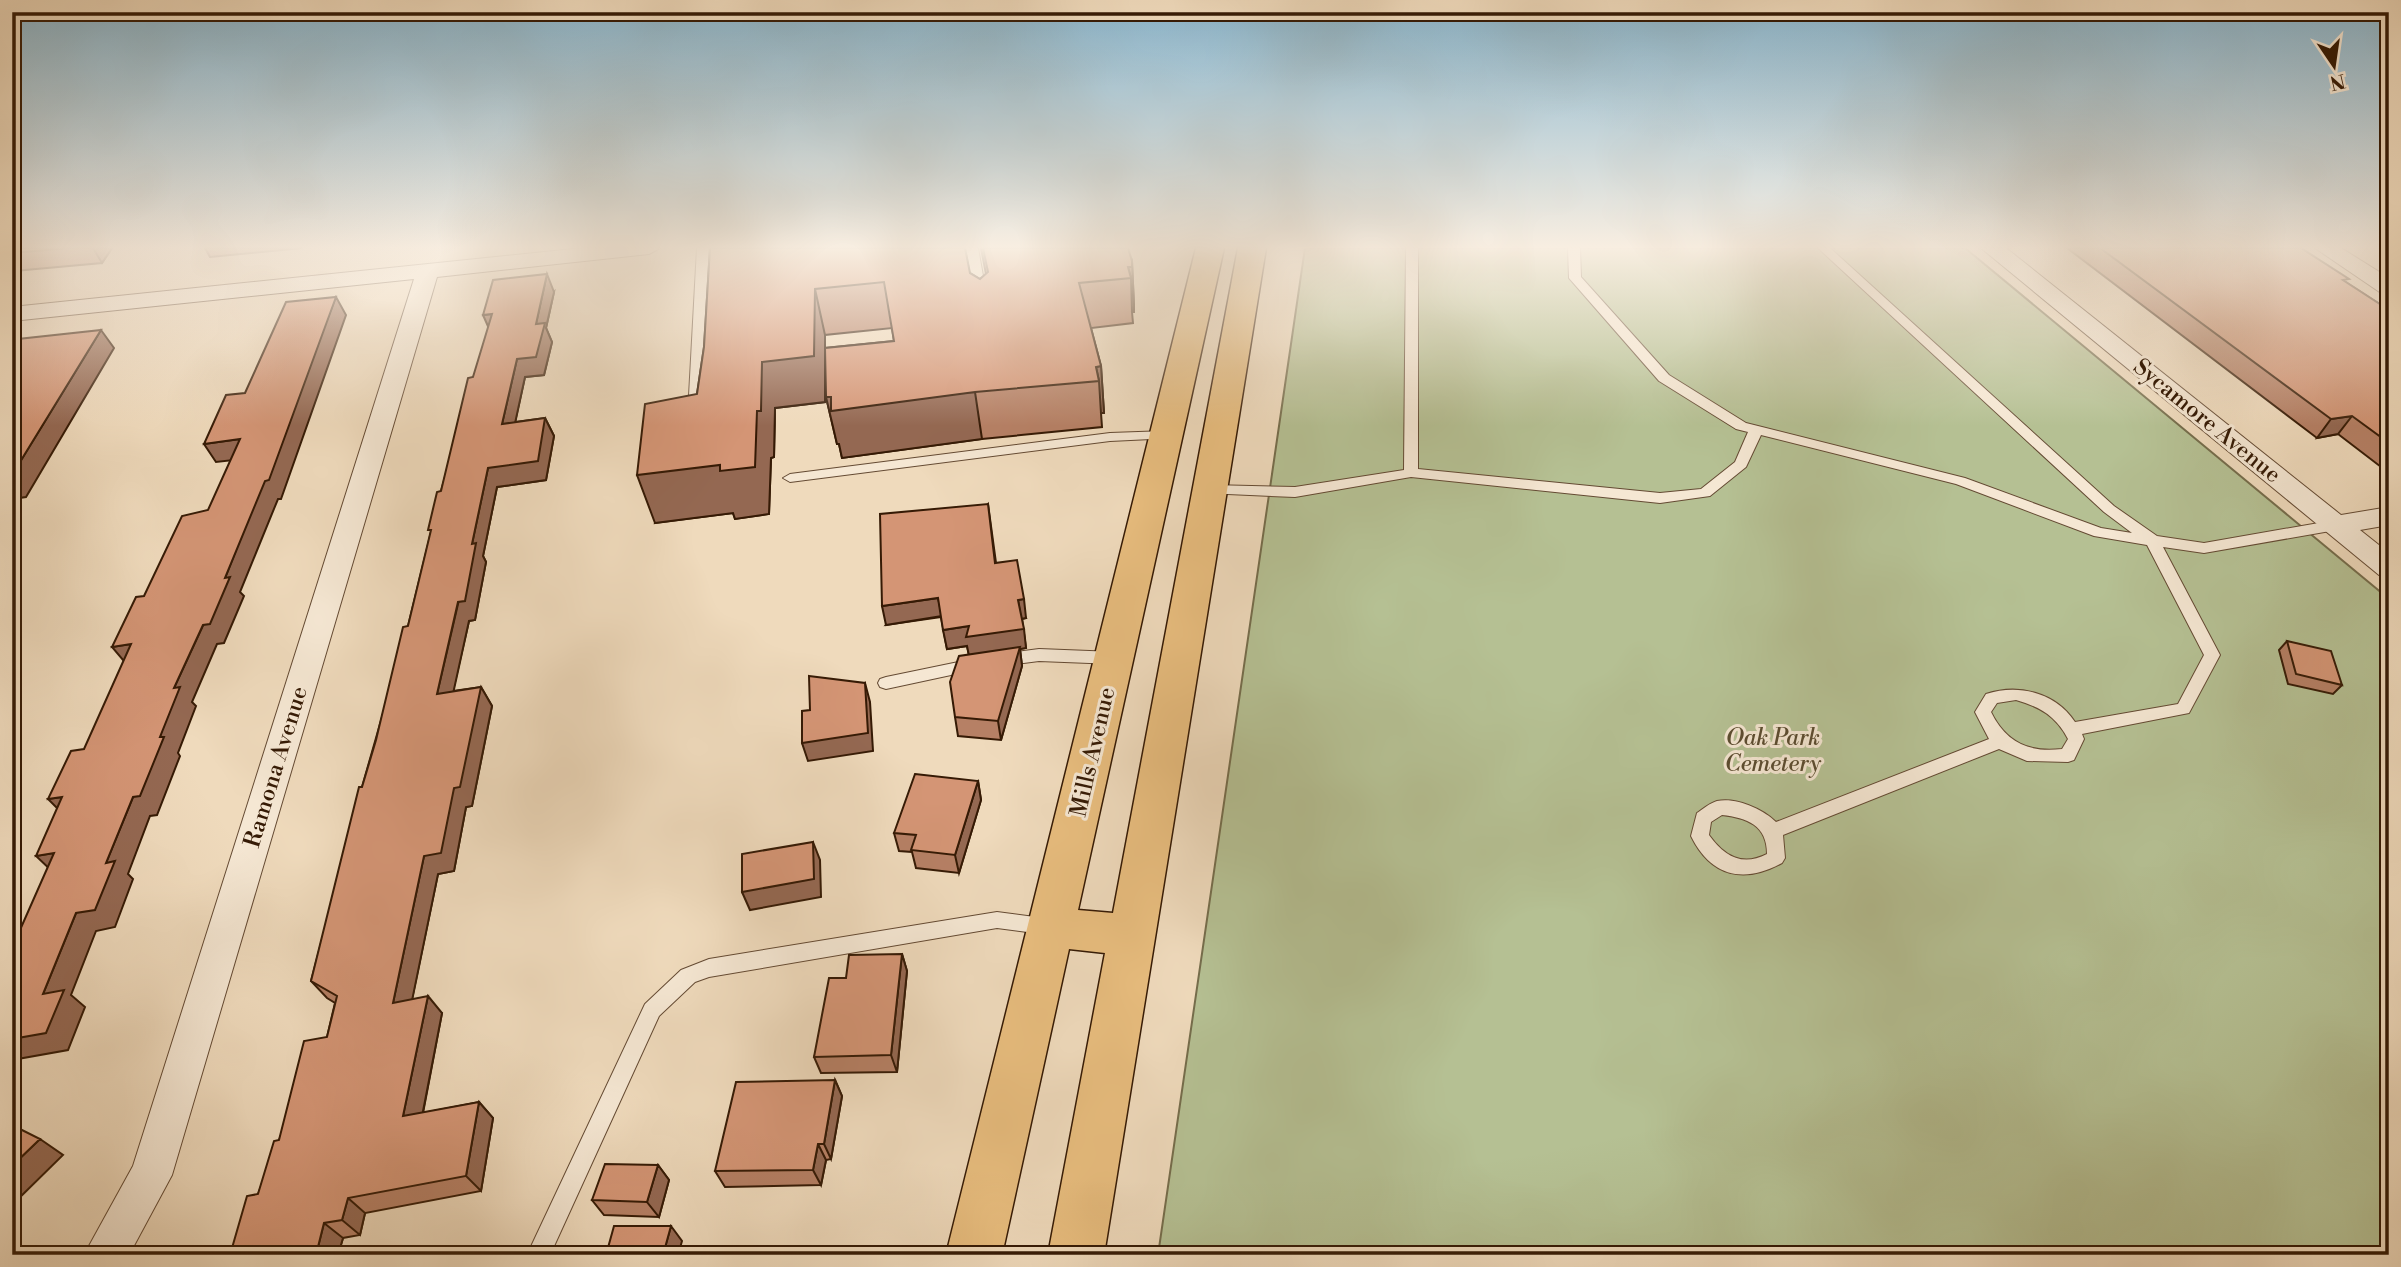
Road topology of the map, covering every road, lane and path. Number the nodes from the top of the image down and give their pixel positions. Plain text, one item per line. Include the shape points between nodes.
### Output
1 (77, 307) edge
2 (417, 307) edge
3 (700, 307) edge
4 (985, 307) edge
5 (1196, 307) edge
6 (1242, 307) edge
7 (1412, 307) edge
8 (1601, 307) edge
9 (1888, 307) edge
10 (2065, 307) edge
11 (12, 314) edge
12 (985, 318) edge
13 (695, 427) edge
14 (1756, 430) junction
15 (1167, 435) junction
16 (1411, 474) junction
17 (790, 478) dead end
18 (1210, 490) junction
19 (2389, 516) edge
20 (2336, 526) junction
21 (2151, 539) junction
22 (2389, 568) edge
23 (1115, 658) junction
24 (886, 683) dead end
25 (2072, 729) junction
26 (2001, 741) junction
27 (1772, 831) dead end
28 (1051, 927) junction
29 (1132, 936) junction
30 (105, 1255) edge
31 (538, 1255) edge
32 (974, 1255) edge
33 (1076, 1255) edge

1 - 11 street
2 - 30 street, Ramona Avenue via 151,1175
3 - 13 lane
4 - 12 lane
5 - 15 main road, Mills Avenue
6 - 18 main road
7 - 16 lane
8 - 14 lane via 1664,378 1741,426
9 - 21 lane via 2109,509
10 - 20 street, Sycamore Avenue
14 - 16 lane via 1741,464 1705,493 1646,497
14 - 21 lane via 1960,481 2099,533
15 - 17 lane via 1110,437
15 - 23 main road, Mills Avenue
16 - 18 lane via 1295,492
18 - 29 main road
19 - 20 street
20 - 21 lane via 2204,548
20 - 22 street, Sycamore Avenue
21 - 25 lane via 2212,655 2183,709
23 - 24 lane via 1038,655
23 - 28 main road, Mills Avenue
25 - 26 lane via 2076,739 2068,755 2043,759
25 - 26 lane via 2067,719 2044,702 2016,694 1992,698 1983,712 1991,733
26 - 27 lane
28 - 29 main road
28 - 31 lane via 997,920 950,926 709,968 688,976 652,1010
28 - 32 main road, Mills Avenue
29 - 33 main road

